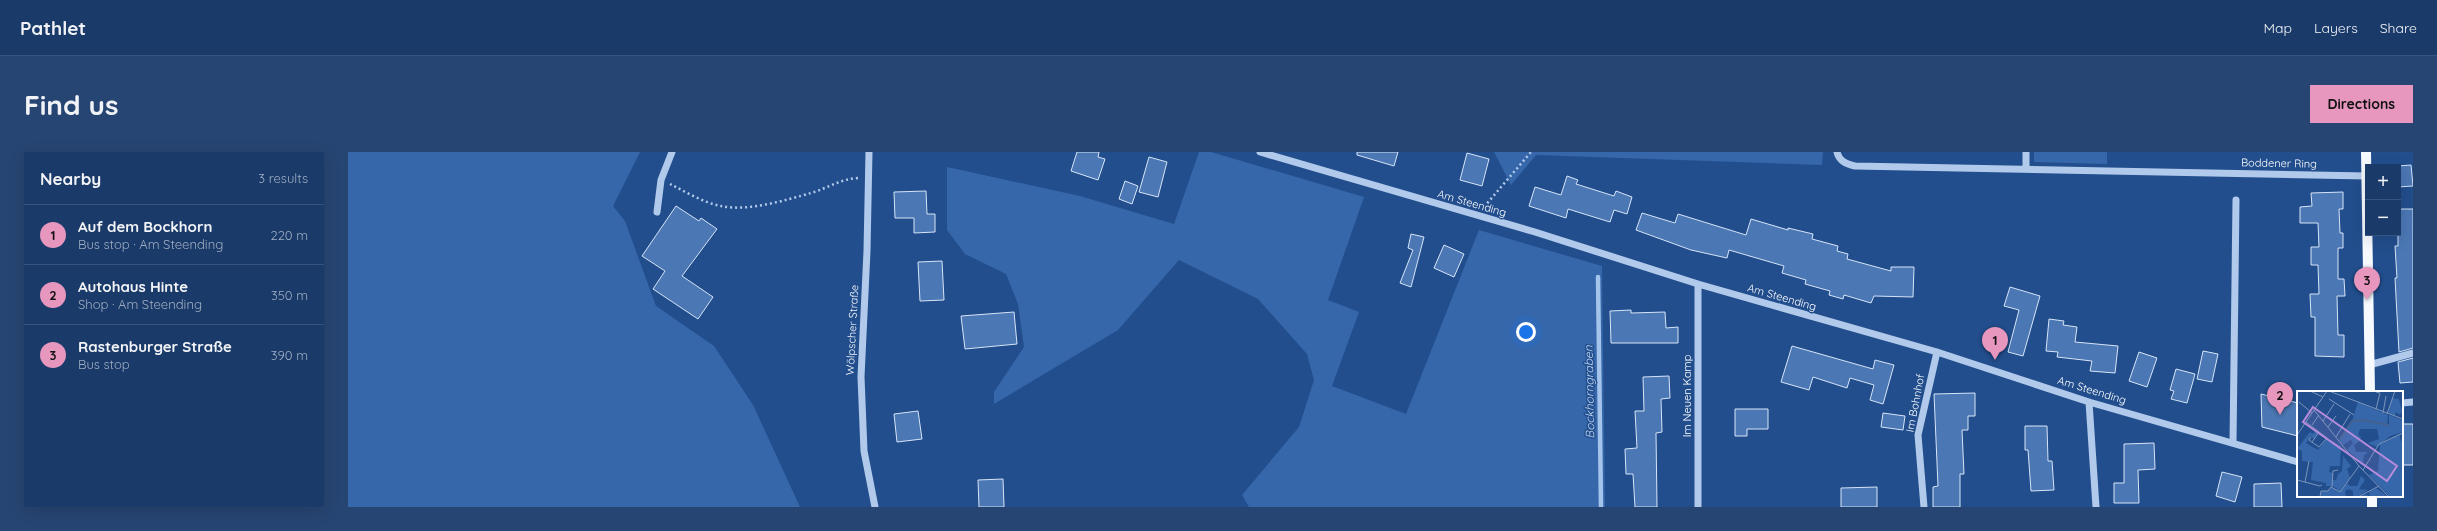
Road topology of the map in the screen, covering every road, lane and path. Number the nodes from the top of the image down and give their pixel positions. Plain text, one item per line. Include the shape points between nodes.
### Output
1 (672, 152) edge
2 (869, 152) edge
3 (1260, 152) edge
4 (1531, 152) edge
5 (1837, 152) edge
6 (2026, 152) edge
7 (2366, 152) edge
8 (2366, 164) edge
9 (2026, 168) junction
10 (2365, 176) edge
11 (868, 178) junction
12 (661, 180) junction
13 (2236, 200) dead end
14 (2366, 200) edge
15 (657, 212) dead end
16 (1477, 216) junction
17 (1698, 284) junction
18 (1937, 352) junction
19 (2413, 353) edge
20 (2369, 365) junction
21 (2370, 391) edge
22 (2089, 402) junction
23 (2413, 402) edge
24 (2403, 403) edge
25 (2233, 443) junction
26 (2297, 462) edge
27 (875, 507) edge
28 (1698, 507) edge
29 (1924, 507) edge
30 (2096, 507) edge

1 - 12 street
2 - 11 street, Wölpscher Straße
3 - 16 street, Am Steending
4 - 16 path
5 - 9 street, Boddener Ring via 1838,157 1846,164 1854,166
6 - 9 street
7 - 8 main road
9 - 10 street, Boddener Ring
11 - 12 path via 845,179 782,202 743,207 721,206
11 - 27 street, Wölpscher Straße via 861,377 864,451
12 - 15 street
13 - 25 street
14 - 20 main road
16 - 17 street, Am Steending
17 - 18 street, Am Steending
17 - 28 street, Im Neuen Kamp
18 - 22 street, Am Steending
18 - 29 street, Im Bohnhof via 1918,435
19 - 20 street
20 - 21 main road
22 - 25 street, Am Steending
22 - 30 street
23 - 24 street
25 - 26 street, Am Steending

